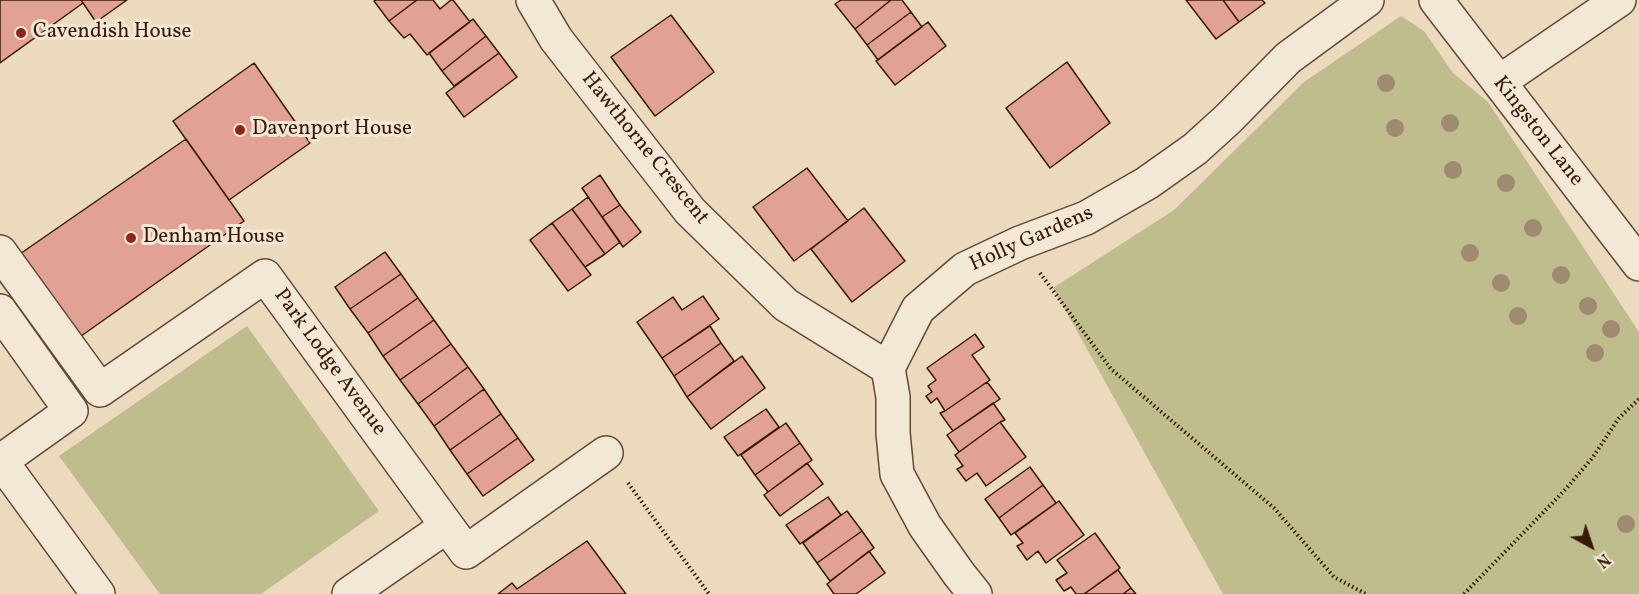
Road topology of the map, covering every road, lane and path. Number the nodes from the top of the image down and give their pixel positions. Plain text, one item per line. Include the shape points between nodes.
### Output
1 (532, 0) edge
2 (1367, 0) edge
3 (1436, 0) edge
4 (1619, 0) edge
5 (1499, 82) junction
6 (1020, 243) junction
7 (0, 252) edge
8 (1639, 264) edge
9 (0, 311) edge
10 (888, 368) junction
11 (99, 390) junction
12 (1639, 399) edge
13 (71, 411) junction
14 (606, 453) joint
15 (447, 526) junction
16 (98, 594) edge
17 (349, 594) edge
18 (709, 594) edge
19 (975, 594) edge
20 (1366, 594) edge
21 (1464, 594) edge

1 - 10 street, Hawthorne Crescent via 556,39 690,211 786,305
2 - 6 street, Holly Gardens via 1288,57 1228,119 1147,183 1086,218
3 - 5 street, Kingston Lane
4 - 5 street
5 - 8 street, Kingston Lane
6 - 10 street, Holly Gardens via 965,269 918,309
6 - 20 path via 1111,369 1274,508 1334,577
7 - 11 street
9 - 13 street
10 - 19 street via 897,474 925,526
11 - 13 street, Park Lodge Avenue
11 - 15 street, Park Lodge Avenue via 265,276
12 - 21 path via 1619,418 1565,490
13 - 16 street, Park Lodge Avenue via 1,461
14 - 15 street, Park Lodge Avenue via 466,552
14 - 18 path
15 - 17 street

